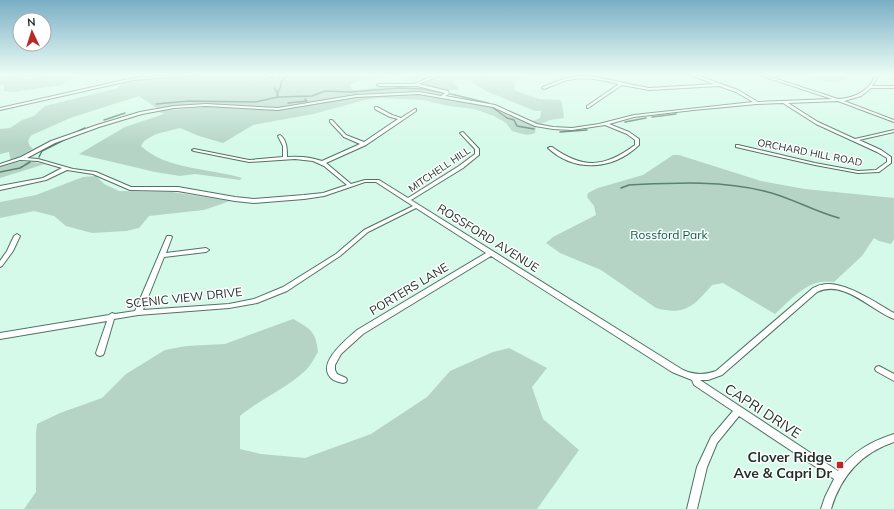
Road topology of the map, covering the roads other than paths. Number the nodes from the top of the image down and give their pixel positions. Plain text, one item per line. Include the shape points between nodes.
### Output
1 (49, 98) edge
2 (343, 98) edge
3 (452, 98) edge
4 (601, 98) edge
5 (748, 98) edge
6 (830, 98) edge
7 (854, 98) edge
8 (840, 101) junction
9 (784, 102) junction
10 (757, 103) junction
11 (588, 107) dead end
12 (376, 108) dead end
13 (0, 109) edge
14 (415, 110) dead end
15 (402, 119) junction
16 (331, 121) dead end
17 (894, 121) edge
18 (606, 124) junction
19 (894, 131) edge
20 (462, 133) dead end
21 (280, 136) dead end
22 (854, 140) junction
23 (364, 144) junction
24 (738, 146) dead end
25 (550, 148) dead end
26 (194, 150) dead end
27 (21, 159) junction
28 (285, 159) junction
29 (322, 163) junction
30 (0, 165) edge
31 (67, 168) junction
32 (350, 185) junction
33 (0, 188) edge
34 (408, 200) junction
35 (417, 206) junction
36 (17, 236) dead end
37 (169, 237) dead end
38 (206, 250) dead end
39 (491, 253) junction
40 (162, 255) junction
41 (0, 265) edge
42 (138, 313) junction
43 (112, 316) junction
44 (894, 316) edge
45 (0, 336) edge
46 (100, 353) dead end
47 (879, 369) dead end
48 (695, 377) junction
49 (894, 378) edge
50 (343, 380) dead end
51 (738, 411) junction
52 (894, 438) edge
53 (839, 477) junction
54 (692, 509) edge
55 (826, 509) edge

1 - 13 street
2 - 27 street via 278,109 206,105 167,108 77,134 46,145
3 - 18 street via 497,107 544,127 572,129
4 - 11 street
5 - 10 street
6 - 8 street
7 - 8 street
8 - 9 street
8 - 17 street
9 - 10 street
9 - 22 street via 814,121
10 - 18 street via 642,114
12 - 15 street
14 - 15 street
15 - 23 street
16 - 23 street via 345,136
18 - 25 street via 633,136 637,140 637,145 611,161 596,165 572,161
19 - 22 street, ORCHARD HILL ROAD
20 - 34 street, MITCHELL HILL via 477,149 477,154
21 - 28 street via 286,150
22 - 24 street, ORCHARD HILL ROAD via 883,153 889,158 889,162 877,171 858,172
23 - 29 street
26 - 28 street via 249,161
27 - 30 street
27 - 31 street, ROSSFORD AVENUE via 38,160
28 - 29 street via 302,158
29 - 32 street
31 - 32 street, ROSSFORD AVENUE via 94,173 130,188 186,190 254,201 319,195
31 - 33 street via 44,179
32 - 34 street, ROSSFORD AVENUE via 377,181
34 - 35 street, ROSSFORD AVENUE
35 - 39 street, ROSSFORD AVENUE
35 - 42 street, SCENIC VIEW DRIVE via 366,231 334,257 285,289 265,298 238,305
36 - 41 street
37 - 40 street
38 - 40 street
39 - 48 street, ROSSFORD AVENUE via 675,370
39 - 50 street, PORTERS LANE via 360,332 336,355 331,367 334,376
40 - 42 street
42 - 43 street, SCENIC VIEW DRIVE
43 - 45 street, SCENIC VIEW DRIVE
43 - 46 street
44 - 48 street, ROSSFORD AVENUE via 843,289 830,285 823,286 815,290 719,373 709,377
47 - 49 street
48 - 51 street, CAPRI DRIVE via 697,383
51 - 53 street, CAPRI DRIVE
51 - 54 street via 714,440 702,467
52 - 53 street via 876,444 861,454
53 - 55 street

